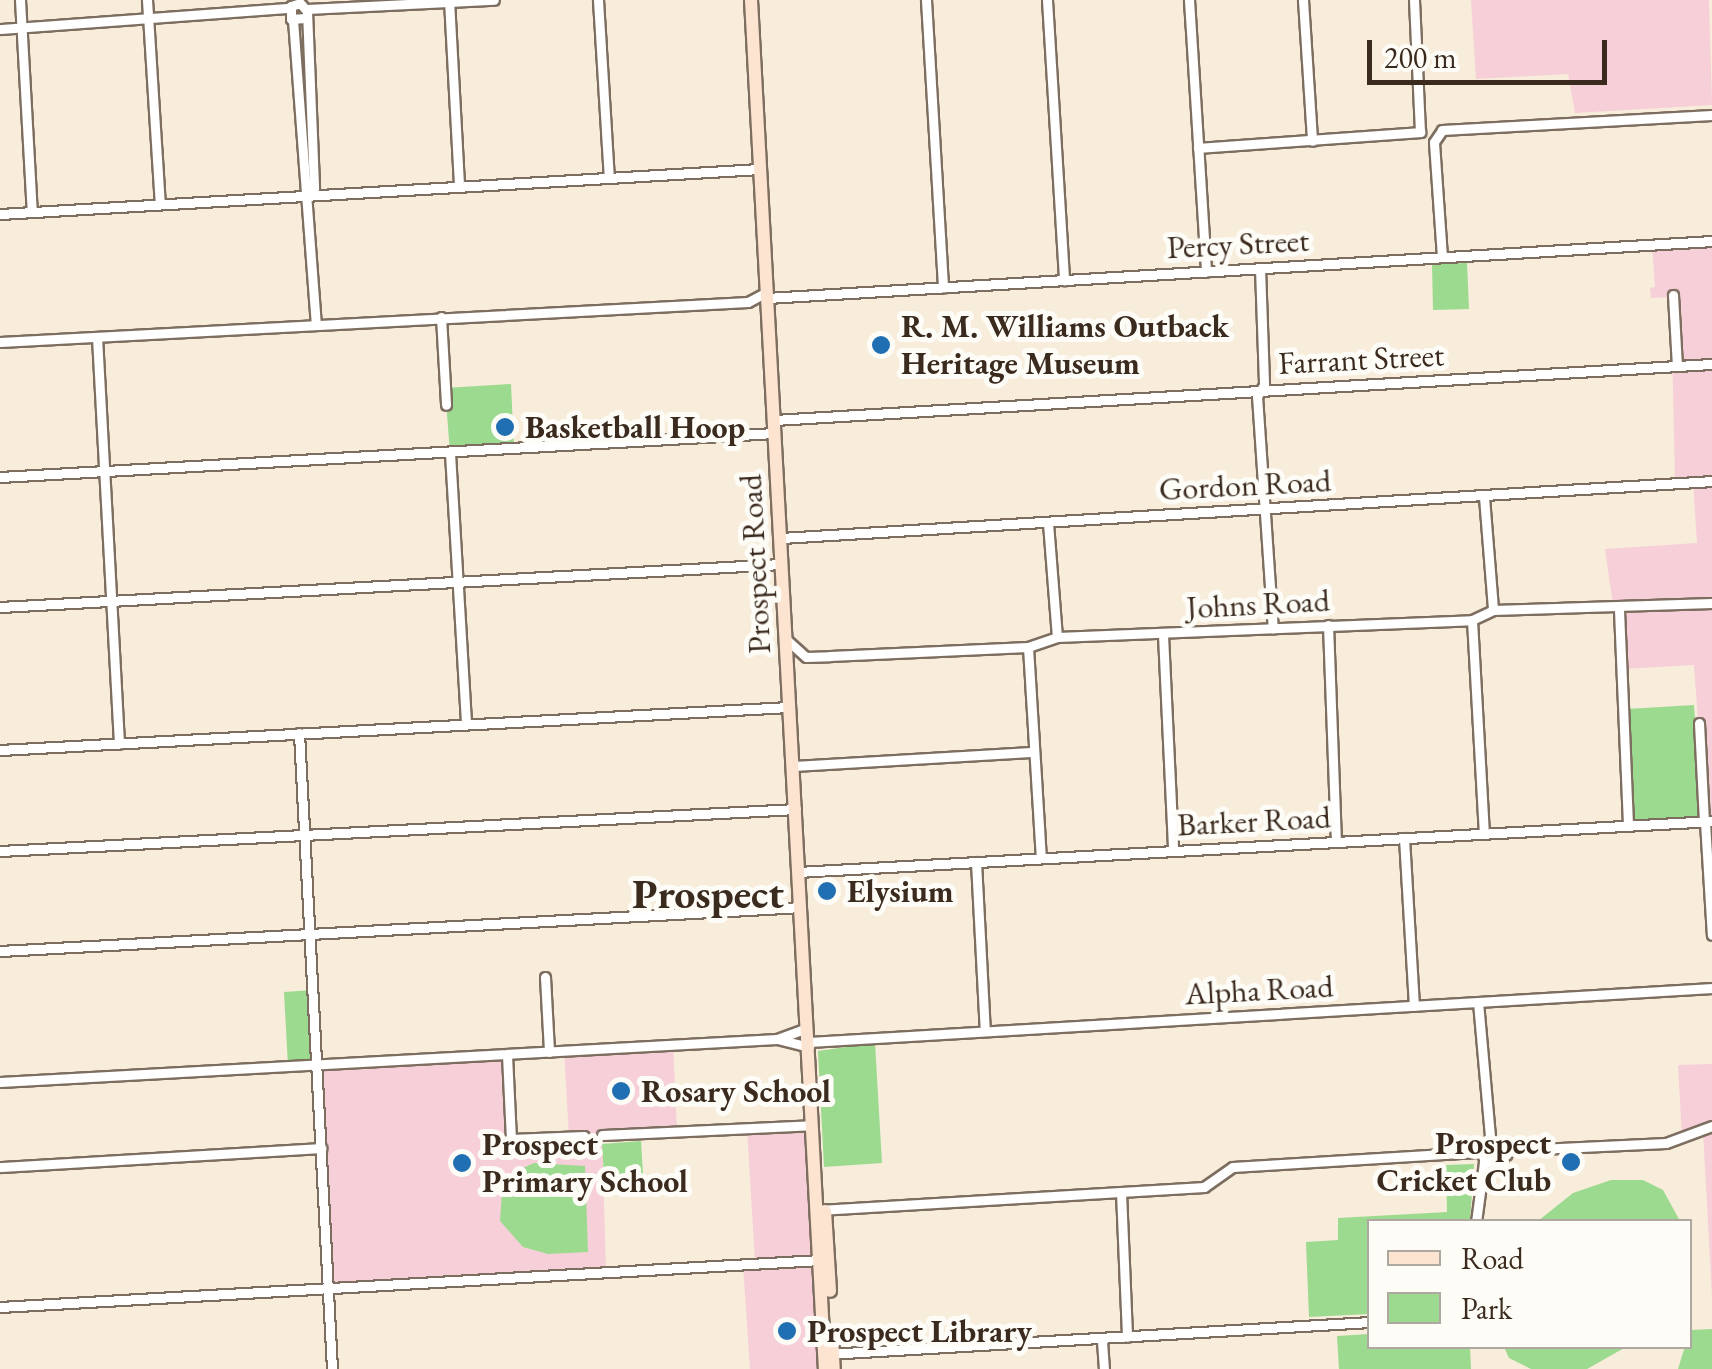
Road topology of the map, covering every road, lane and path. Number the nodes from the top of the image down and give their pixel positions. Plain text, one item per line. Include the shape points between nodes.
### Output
1 (20, 0) edge
2 (147, 0) edge
3 (494, 0) edge
4 (598, 0) edge
5 (752, 0) edge
6 (926, 0) edge
7 (1046, 0) edge
8 (1190, 0) edge
9 (1303, 0) edge
10 (1414, 0) edge
11 (449, 1) edge
12 (298, 10) edge
13 (148, 20) junction
14 (22, 27) junction
15 (0, 28) edge
16 (1712, 115) edge
17 (1312, 141) junction
18 (1198, 148) junction
19 (760, 169) junction
20 (609, 178) junction
21 (458, 187) junction
22 (308, 195) junction
23 (160, 204) junction
24 (32, 212) junction
25 (0, 214) edge
26 (1712, 241) edge
27 (1442, 257) junction
28 (1260, 268) junction
29 (1206, 271) junction
30 (1064, 280) junction
31 (944, 287) junction
32 (1673, 295) dead end
33 (767, 300) junction
34 (748, 302) junction
35 (441, 317) junction
36 (316, 324) junction
37 (98, 337) junction
38 (0, 342) edge
39 (1712, 364) edge
40 (1677, 366) junction
41 (1260, 390) junction
42 (446, 405) dead end
43 (774, 426) junction
44 (450, 453) junction
45 (103, 472) junction
46 (0, 477) edge
47 (1712, 481) edge
48 (1484, 497) junction
49 (1265, 508) junction
50 (1048, 523) junction
51 (781, 538) junction
52 (782, 564) junction
53 (458, 583) junction
54 (112, 602) junction
55 (1712, 603) edge
56 (0, 607) edge
57 (1492, 610) junction
58 (1619, 610) junction
59 (1472, 620) junction
60 (1328, 625) junction
61 (1274, 628) junction
62 (1163, 634) junction
63 (1057, 637) junction
64 (787, 640) junction
65 (1028, 647) junction
66 (806, 657) junction
67 (789, 673) junction
68 (790, 707) junction
69 (1699, 723) dead end
70 (466, 724) junction
71 (299, 733) junction
72 (119, 743) junction
73 (0, 750) edge
74 (1031, 752) junction
75 (794, 766) junction
76 (796, 809) junction
77 (1707, 821) edge
78 (1628, 826) junction
79 (304, 833) junction
80 (1484, 834) junction
81 (1404, 838) junction
82 (1336, 842) junction
83 (0, 851) edge
84 (1173, 851) junction
85 (1041, 858) junction
86 (976, 862) junction
87 (798, 872) junction
88 (801, 907) junction
89 (310, 935) junction
90 (1712, 935) edge
91 (0, 951) edge
92 (545, 977) dead end
93 (1712, 988) edge
94 (1478, 1002) junction
95 (1414, 1006) junction
96 (984, 1032) junction
97 (808, 1039) junction
98 (777, 1040) junction
99 (549, 1052) junction
100 (507, 1055) junction
101 (316, 1065) junction
102 (0, 1082) edge
103 (812, 1124) junction
104 (1712, 1126) edge
105 (602, 1135) dead end
106 (584, 1136) dead end
107 (321, 1148) junction
108 (1488, 1155) junction
109 (0, 1167) edge
110 (1121, 1192) junction
111 (820, 1210) junction
112 (1477, 1219) edge
113 (823, 1260) junction
114 (328, 1286) junction
115 (0, 1306) edge
116 (1367, 1322) edge
117 (1127, 1337) junction
118 (1102, 1341) junction
119 (829, 1354) junction
120 (332, 1369) edge
121 (826, 1369) edge
122 (834, 1369) edge
123 (1104, 1369) edge

1 - 14 street
2 - 13 street
3 - 11 street
4 - 20 street
5 - 19 main road, Prospect Road
6 - 31 street
7 - 30 street
8 - 18 street
9 - 17 street
10 - 17 street via 1422,129 1414,135
11 - 12 street
11 - 21 street
12 - 13 street
12 - 22 street
13 - 14 street
13 - 23 street
14 - 15 street
14 - 24 street
16 - 27 street via 1436,136
17 - 18 street
18 - 29 street
19 - 20 street
19 - 33 main road, Prospect Road
20 - 21 street
21 - 22 street
22 - 23 street
22 - 36 street
23 - 24 street
24 - 25 street
26 - 27 street, Percy Street
27 - 28 street, Percy Street
28 - 29 street, Percy Street
28 - 41 street
29 - 30 street, Percy Street
30 - 31 street, Percy Street
31 - 33 street, Percy Street
32 - 40 street
33 - 34 street
33 - 34 street
33 - 43 main road, Prospect Road
34 - 35 street
35 - 36 street
35 - 42 street
36 - 37 street
37 - 38 street
37 - 45 street
39 - 40 street, Farrant Street
40 - 41 street, Farrant Street
41 - 43 street, Farrant Street
41 - 49 street
43 - 44 street, Farrant Street
43 - 51 main road, Prospect Road
44 - 45 street, Farrant Street
44 - 53 street
45 - 46 street, Farrant Street
45 - 54 street
47 - 48 street, Gordon Road
48 - 49 street, Gordon Road
48 - 57 street
49 - 50 street, Gordon Road
49 - 61 street
50 - 51 street, Gordon Road
50 - 63 street
51 - 52 main road, Prospect Road
52 - 53 street
52 - 64 main road, Prospect Road
53 - 54 street
53 - 70 street
54 - 56 street
54 - 72 street
55 - 58 street, Johns Road
57 - 58 street, Johns Road
57 - 59 street, Johns Road
58 - 78 street
59 - 60 street, Johns Road
59 - 80 street
60 - 61 street, Johns Road
60 - 82 street
61 - 62 street, Johns Road
62 - 63 street, Johns Road
62 - 84 street
63 - 65 street, Johns Road
64 - 66 street
64 - 67 main road, Prospect Road
65 - 66 street, Johns Road
65 - 74 street
66 - 67 street
67 - 68 main road, Prospect Road
68 - 70 street
68 - 75 main road, Prospect Road
69 - 77 street
70 - 71 street
71 - 72 street
71 - 79 street
72 - 73 street
74 - 75 street
74 - 85 street
75 - 76 main road, Prospect Road
76 - 79 street
76 - 87 main road, Prospect Road
77 - 78 street, Barker Road
77 - 90 street
78 - 80 street, Barker Road
79 - 83 street
79 - 89 street
80 - 81 street, Barker Road
81 - 82 street, Barker Road
81 - 95 street
82 - 84 street, Barker Road
84 - 85 street, Barker Road
85 - 86 street, Barker Road
86 - 87 street, Barker Road
86 - 96 street
87 - 88 main road, Prospect Road
88 - 89 street
88 - 97 main road, Prospect Road
89 - 91 street
89 - 101 street
92 - 99 street
93 - 94 street, Alpha Road
94 - 95 street, Alpha Road
94 - 108 street
95 - 96 street, Alpha Road
96 - 97 street, Alpha Road
97 - 98 street
97 - 98 street
97 - 103 main road, Prospect Road
98 - 99 street
99 - 100 street
100 - 101 street
100 - 106 street via 511,1140
101 - 102 street
101 - 107 street
103 - 105 street
103 - 111 main road, Prospect Road
104 - 108 street via 1666,1143
107 - 109 street
107 - 114 street
108 - 110 street via 1233,1167 1204,1187
108 - 112 street
110 - 111 street
110 - 117 street
111 - 113 main road, Prospect Road
113 - 114 street
113 - 119 main road, Prospect Road
114 - 115 street
114 - 120 street
116 - 117 street
117 - 118 street
118 - 119 street
118 - 123 street
119 - 121 main road, Prospect Road
119 - 122 main road, Prospect Road

